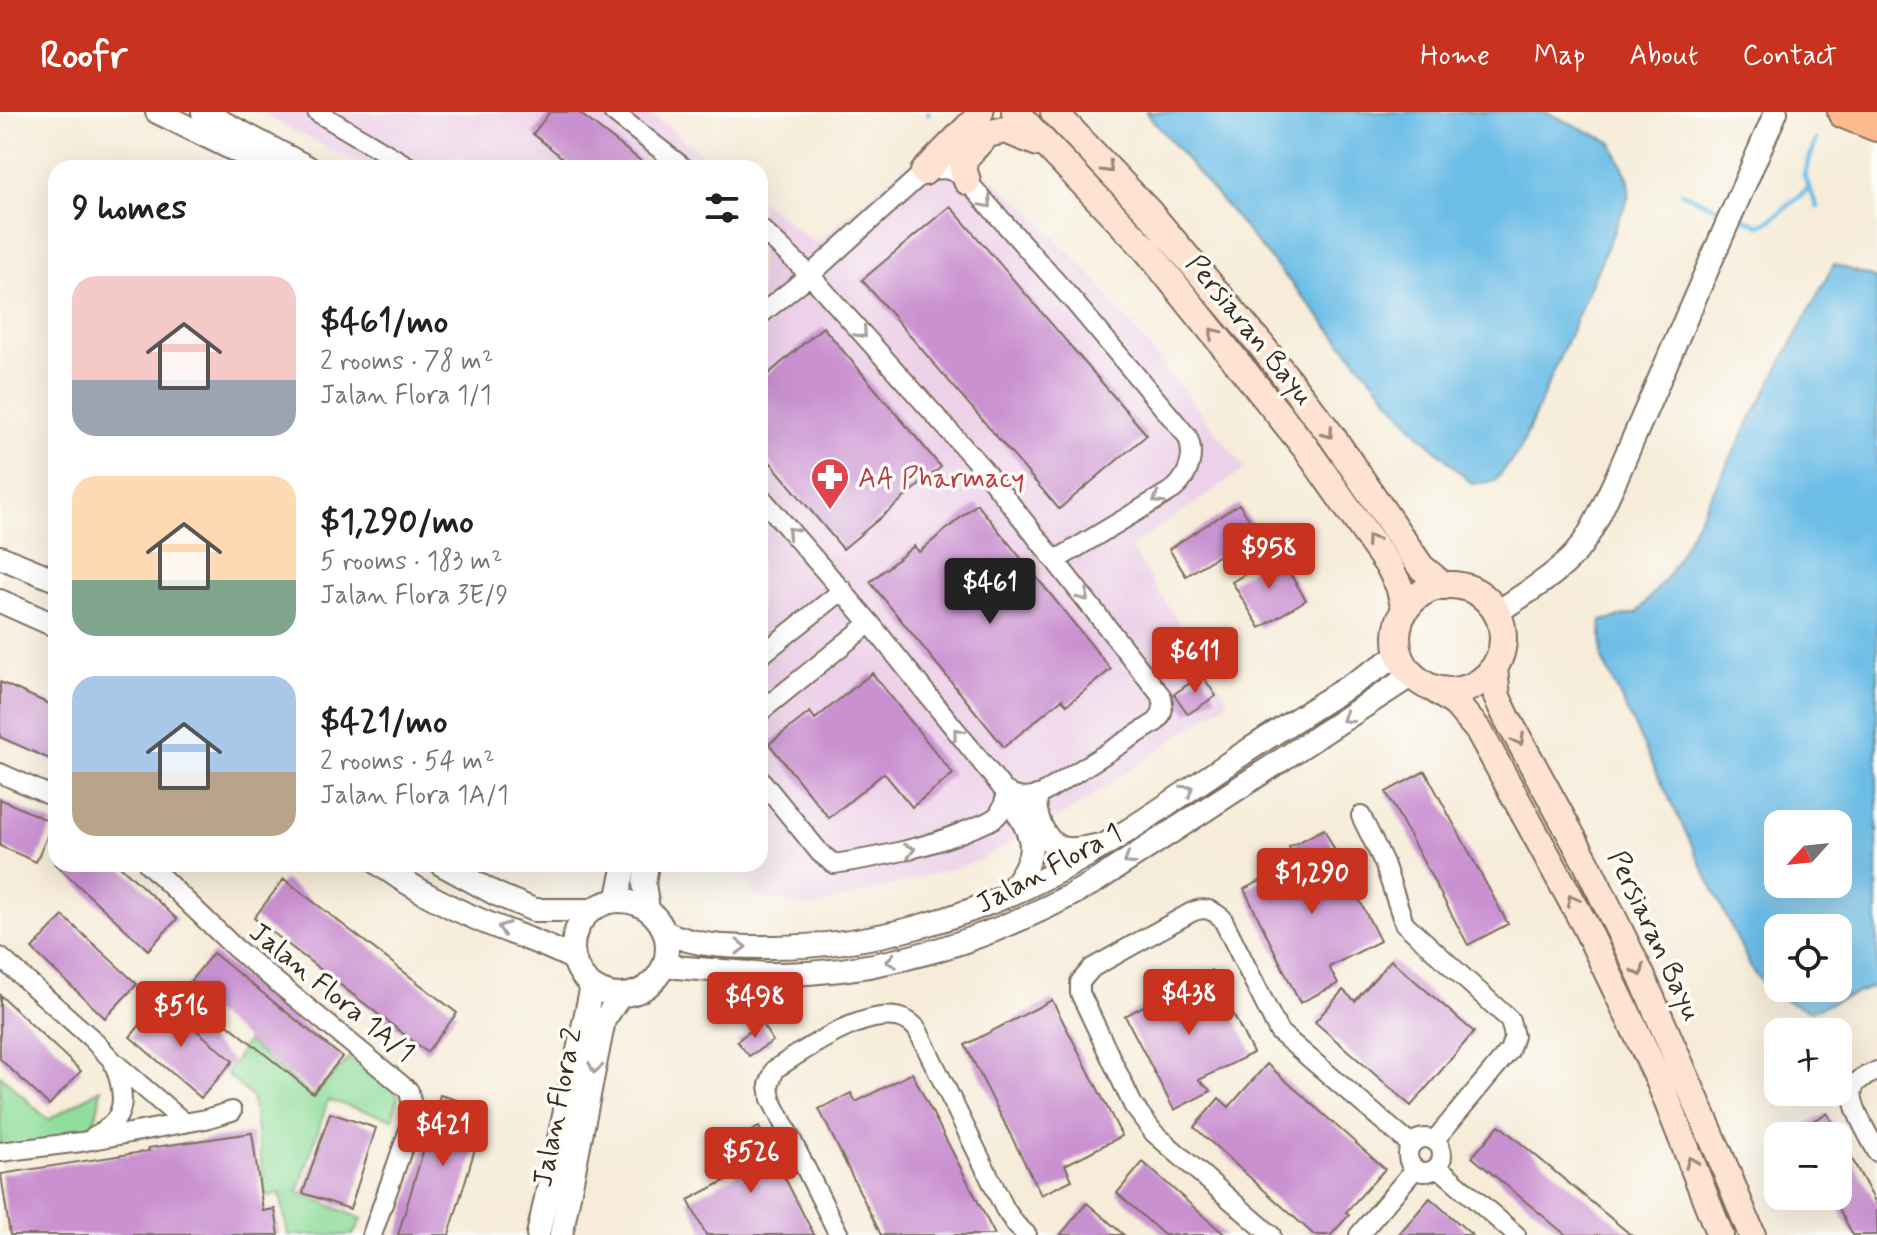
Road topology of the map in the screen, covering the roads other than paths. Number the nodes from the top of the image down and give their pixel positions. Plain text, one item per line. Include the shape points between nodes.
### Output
1 (157, 112) edge
2 (203, 112) edge
3 (317, 112) edge
4 (613, 112) edge
5 (980, 112) edge
6 (1015, 112) edge
7 (1054, 112) edge
8 (1776, 112) edge
9 (1844, 112) edge
10 (1877, 125) edge
11 (1056, 152) junction
12 (255, 160) edge
13 (294, 160) edge
14 (398, 160) edge
15 (674, 160) edge
16 (924, 172) junction
17 (967, 181) junction
18 (768, 236) edge
19 (810, 275) junction
20 (768, 309) edge
21 (768, 505) edge
22 (0, 557) edge
23 (1056, 560) junction
24 (48, 577) edge
25 (1444, 586) junction
26 (843, 590) junction
27 (0, 601) edge
28 (1405, 609) junction
29 (1496, 613) junction
30 (48, 622) edge
31 (870, 623) junction
32 (768, 650) edge
33 (1406, 665) junction
34 (1494, 668) junction
35 (1434, 689) junction
36 (768, 706) edge
37 (0, 773) edge
38 (768, 789) edge
39 (48, 794) edge
40 (1007, 794) junction
41 (1037, 797) junction
42 (1361, 816) dead end
43 (1108, 843) junction
44 (156, 872) edge
45 (390, 872) edge
46 (456, 872) edge
47 (623, 872) edge
48 (646, 872) edge
49 (1005, 897) junction
50 (617, 901) junction
51 (648, 909) junction
52 (591, 910) junction
53 (665, 932) junction
54 (0, 957) edge
55 (574, 959) junction
56 (664, 966) junction
57 (592, 986) junction
58 (620, 996) junction
59 (114, 1062) junction
60 (1877, 1071) edge
61 (232, 1111) dead end
62 (185, 1123) junction
63 (1434, 1141) junction
64 (81, 1142) junction
65 (1411, 1145) junction
66 (0, 1152) edge
67 (1877, 1152) edge
68 (1438, 1167) junction
69 (1415, 1169) junction
70 (372, 1235) edge
71 (538, 1235) edge
72 (561, 1235) edge
73 (839, 1235) edge
74 (1027, 1235) edge
75 (1271, 1235) edge
76 (1359, 1235) edge
77 (1516, 1235) edge
78 (1720, 1235) edge
79 (1752, 1235) edge

1 - 12 street
2 - 13 street
3 - 14 street
4 - 15 street
5 - 16 main road
6 - 11 main road, Persiaran Bayu
7 -> 25 main road, Persiaran Bayu via 1148,211 1261,345 1331,435 1421,567
8 - 29 street via 1591,531 1551,575
9 - 10 highway
11 - 17 main road via 1021,135 995,131 964,159
28 -> 11 main road, Persiaran Bayu via 1390,568 1305,447 1146,249
16 - 17 street via 945,168
16 - 19 street
17 -> 23 street via 1191,445 1185,476 1174,489
18 - 19 street
19 - 20 street
19 -> 23 street
26 -> 21 street
22 - 24 street
23 -> 41 street via 1155,684 1164,704 1156,722
25 - 28 main road via 1429,589
25 - 29 main road, Persiaran Bayu via 1474,592
26 - 31 street
26 - 32 street
27 - 30 street
28 - 33 main road, Persiaran Bayu via 1397,639
29 - 34 main road, Persiaran Bayu via 1502,641
31 - 36 street
40 -> 31 street
33 - 35 main road
43 -> 33 street, Jalan Flora 1 via 1279,730
33 -> 56 street, Jalan Flora 1 via 1093,883 971,940 851,968 780,974
34 - 35 main road via 1474,686
34 -> 79 main road, Persiaran Bayu via 1497,697 1634,961
78 -> 35 main road via 1659,1080 1586,927 1479,731 1456,704
37 - 39 street
38 -> 40 street via 834,864 930,844 983,824 999,814
40 - 41 street
40 - 49 street via 1033,850
41 - 43 street via 1035,811 1055,845 1068,849
42 - 63 street via 1404,923 1498,1007 1513,1028 1509,1051
43 - 49 street, Jalan Flora 1
44 - 70 street, Jalan Flora 1A/1 via 235,948 409,1091 411,1124
55 -> 45 street via 480,920
46 - 52 street via 534,910
47 - 50 street
48 - 51 street
53 -> 49 street, Jalan Flora 1 via 687,942 733,947 850,941 898,932
50 - 51 street
50 - 52 street
51 - 53 street
52 - 55 street via 575,932
53 - 56 street
54 - 59 street
55 - 57 street
56 - 58 street via 647,988
57 - 58 street
57 - 71 street, Jalan Flora 2
58 -> 72 street, Jalan Flora 2 via 604,1020
59 - 62 street
59 - 64 street via 122,1108 111,1126
60 - 67 street via 1855,1084 1852,1096
61 - 62 street
62 - 64 street
63 - 65 street via 1424,1138
63 - 68 street via 1441,1150
64 - 66 street
65 - 69 street via 1407,1155
65 - 75 street via 1279,1032 1217,913 1198,909 1087,972 1080,993 1143,1121
68 - 69 street via 1424,1173
68 - 77 street
69 - 76 street
73 - 74 street via 771,1099 769,1085 775,1069 831,1033 891,1017 913,1025 1005,1209

